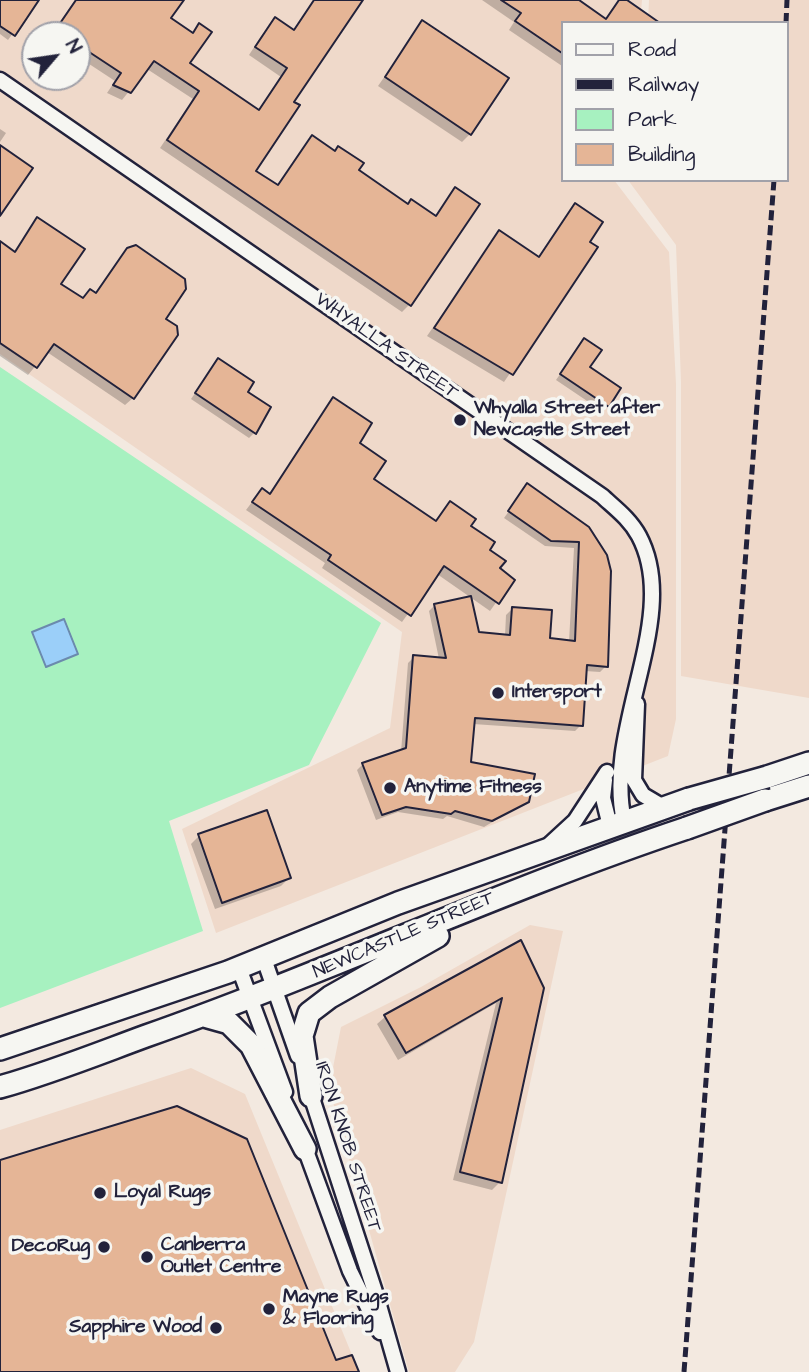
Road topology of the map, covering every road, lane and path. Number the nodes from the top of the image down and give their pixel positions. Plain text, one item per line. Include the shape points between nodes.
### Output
1 (0, 80) edge
2 (636, 685) junction
3 (623, 736) junction
4 (809, 763) edge
5 (607, 772) junction
6 (809, 786) edge
7 (665, 808) junction
8 (617, 824) junction
9 (625, 848) junction
10 (543, 849) junction
11 (514, 889) junction
12 (264, 958) junction
13 (239, 968) junction
14 (275, 989) junction
15 (251, 998) junction
16 (204, 1016) junction
17 (0, 1049) edge
18 (0, 1087) edge
19 (311, 1096) junction
20 (305, 1149) junction
21 (389, 1349) junction
22 (398, 1372) edge

1 - 2 street, WHYALLA STREET via 602,496 627,519 645,549 652,583 651,612
2 - 3 street, WHYALLA STREET
2 - 7 street, WHYALLA STREET via 634,780 643,795
3 - 5 street, WHYALLA STREET
3 - 8 street, WHYALLA STREET
4 - 7 main road, NEWCASTLE STREET, bridge
5 - 8 street, WHYALLA STREET via 603,798
5 - 10 street, WHYALLA STREET via 575,821
6 - 9 main road, NEWCASTLE STREET, bridge
7 - 8 main road, NEWCASTLE STREET
8 - 9 main road, WHYALLA STREET
8 - 10 main road, NEWCASTLE STREET
9 - 11 main road, NEWCASTLE STREET
10 - 12 main road, NEWCASTLE STREET
11 - 14 main road, NEWCASTLE STREET
11 - 19 main road via 330,996 309,1013 302,1036
12 - 13 main road, NEWCASTLE STREET
12 - 14 street, IRON KNOB STREET
13 - 15 street, IRON KNOB STREET
13 - 17 main road, NEWCASTLE STREET
14 - 15 main road, NEWCASTLE STREET
14 - 19 street, IRON KNOB STREET
15 - 16 main road, NEWCASTLE STREET
15 - 20 street, IRON KNOB STREET
16 - 18 main road, NEWCASTLE STREET
16 - 20 main road via 229,1023 251,1045
19 - 21 street, IRON KNOB STREET
20 - 21 street, IRON KNOB STREET via 350,1271
21 - 22 street, IRON KNOB STREET

